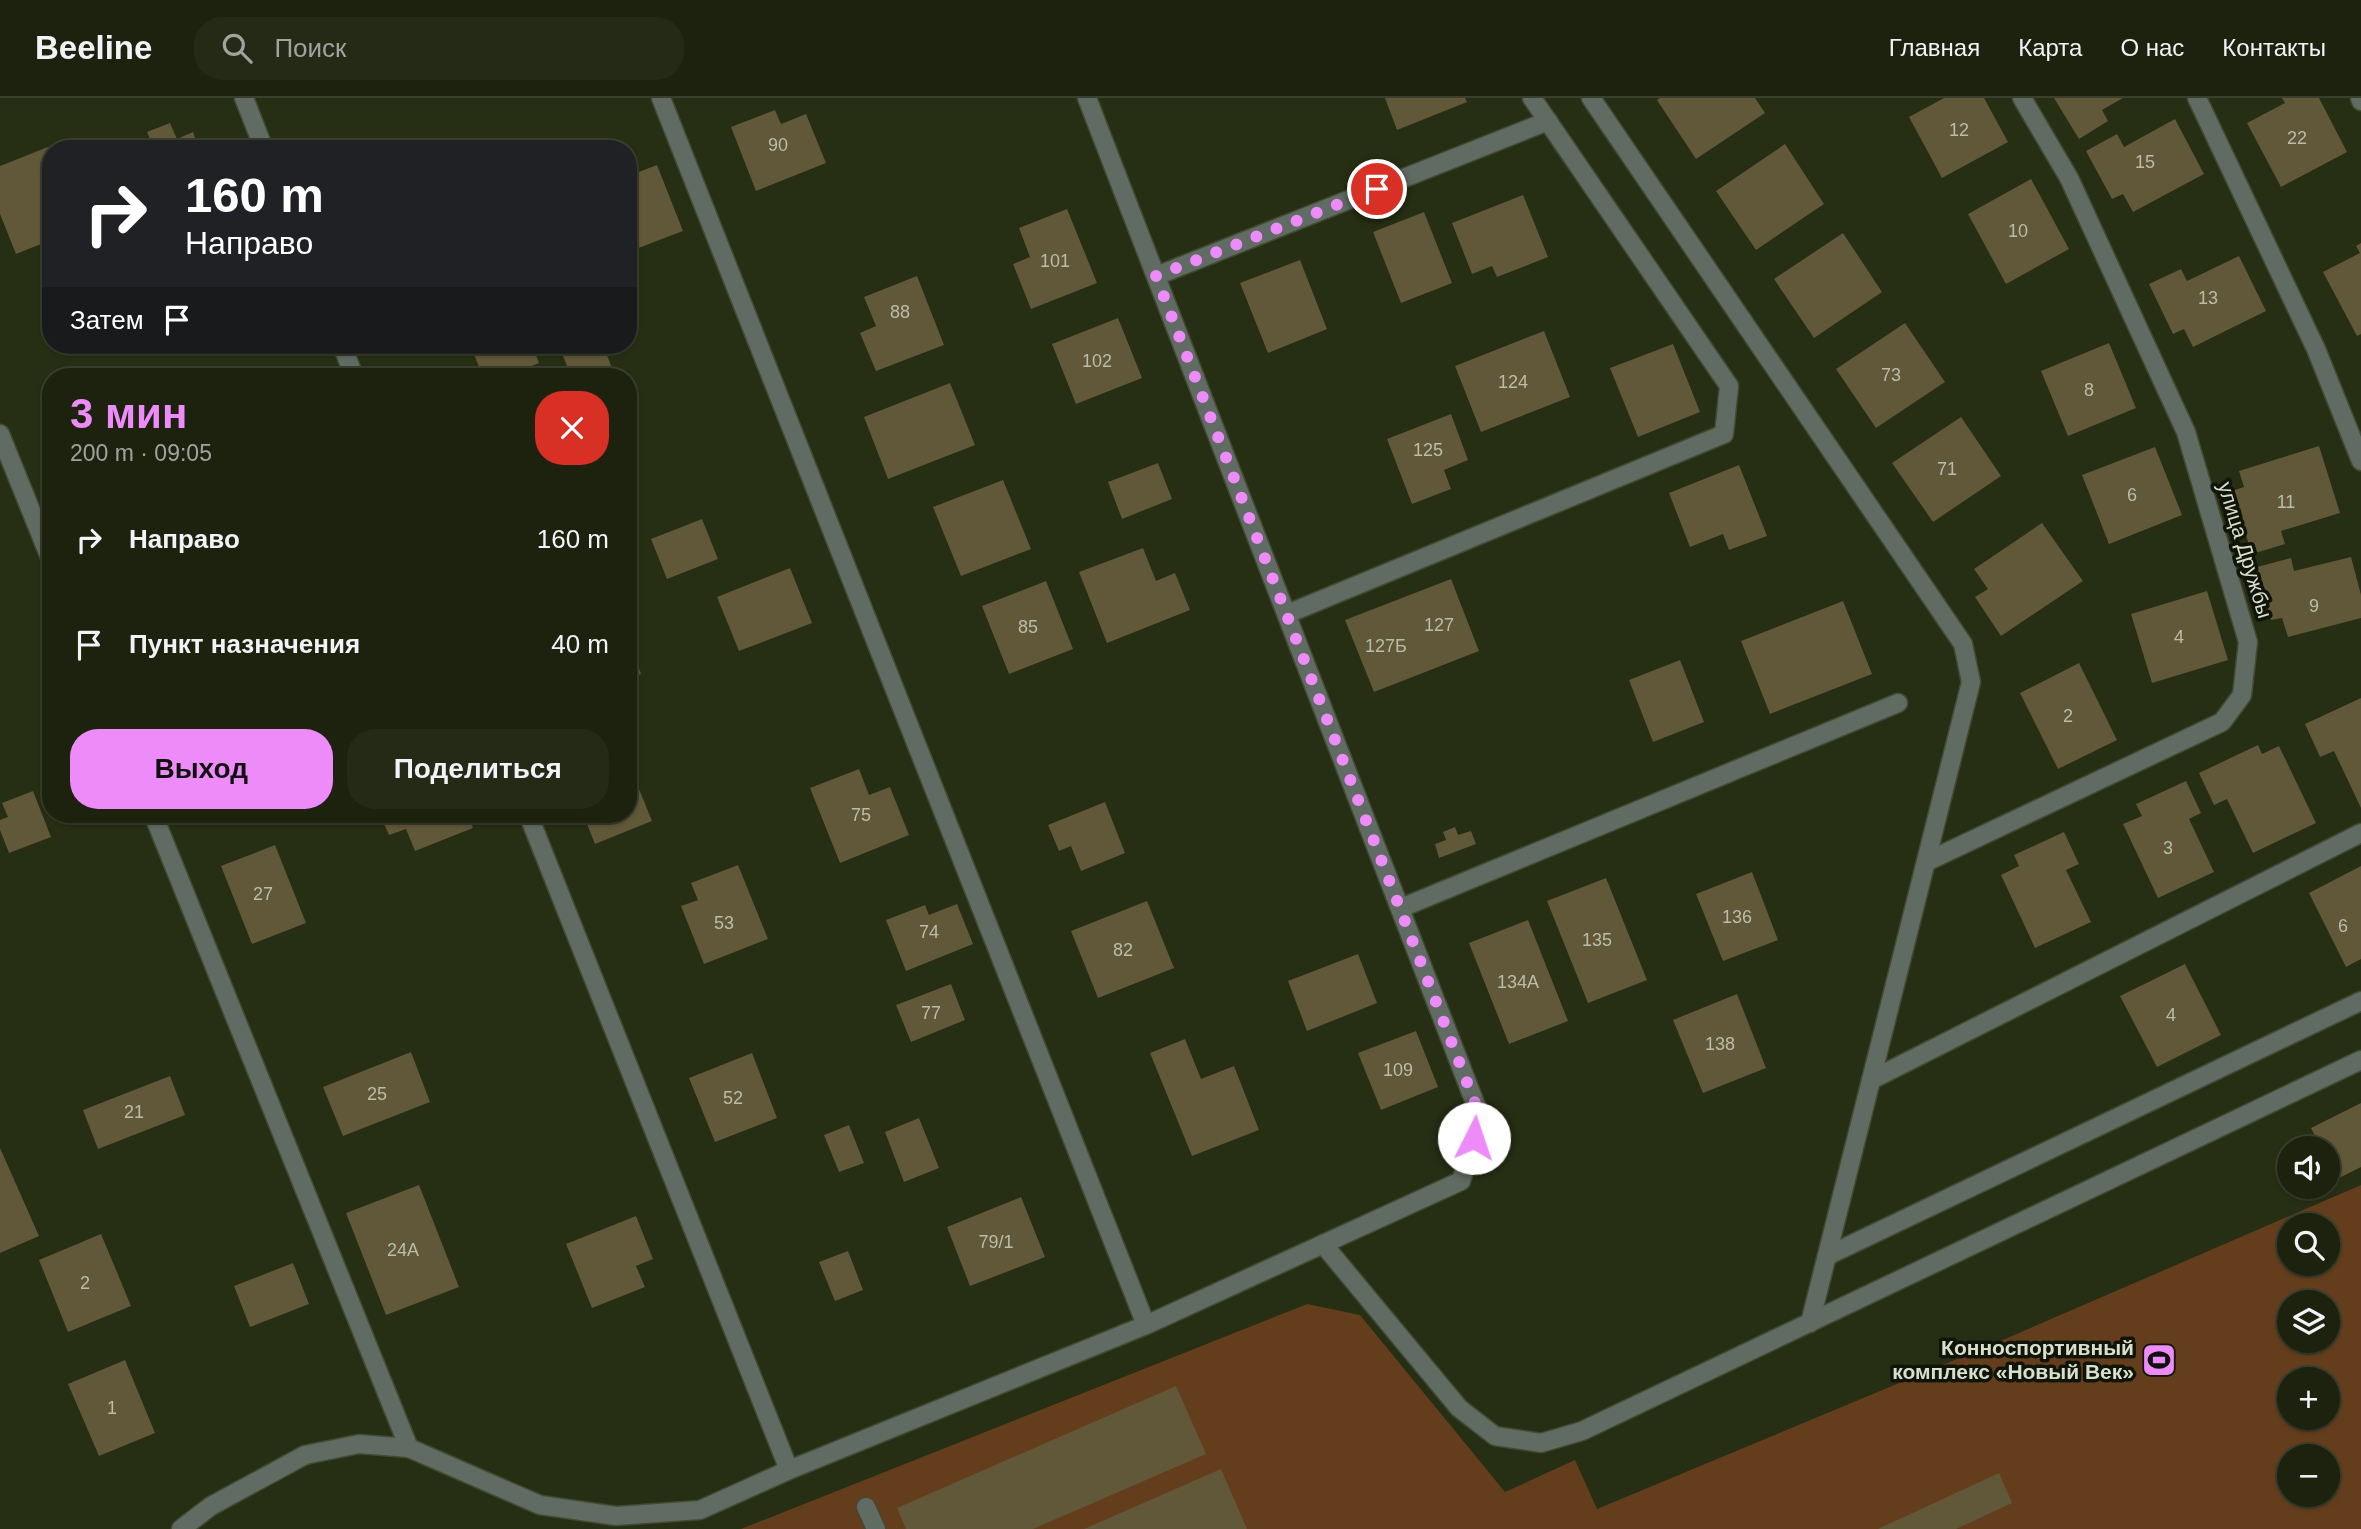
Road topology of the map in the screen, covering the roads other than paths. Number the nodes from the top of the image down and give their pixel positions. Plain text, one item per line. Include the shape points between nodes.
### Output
1 (244, 98) edge
2 (661, 98) edge
3 (1087, 98) edge
4 (1532, 98) edge
5 (1591, 98) edge
6 (2022, 98) edge
7 (2197, 98) edge
8 (1548, 121) junction
9 (260, 140) edge
10 (1156, 276) junction
11 (0, 434) edge
12 (2361, 461) edge
13 (42, 538) edge
14 (1287, 614) junction
15 (1898, 703) dead end
16 (157, 823) edge
17 (532, 823) edge
18 (2361, 833) edge
19 (1926, 862) junction
20 (1401, 908) junction
21 (2361, 1001) edge
22 (2361, 1060) edge
23 (1871, 1080) junction
24 (1323, 1244) junction
25 (1827, 1256) junction
26 (1810, 1323) junction
27 (1146, 1325) junction
28 (409, 1448) junction
29 (789, 1470) junction
30 (866, 1507) dead end
31 (181, 1529) edge
32 (876, 1529) edge

1 - 9 street
2 - 27 street
3 - 10 street
4 - 8 street
5 - 19 street via 1963,644 1970,682
6 - 19 street, улица Дружбы via 2069,178 2186,432 2248,642 2242,695 2222,722
7 - 12 street via 2316,349
8 - 10 street
8 - 14 street via 1729,386 1724,434
10 - 14 street
11 - 13 street
14 - 20 street
15 - 20 street
16 - 28 street
17 - 29 street
18 - 23 street
19 - 23 street
20 - 24 street via 1480,1116 1461,1181
21 - 25 street
22 - 26 street
23 - 25 street
24 - 26 street via 1459,1408 1495,1436 1541,1443 1582,1432
24 - 27 street
25 - 26 street
27 - 29 street
28 - 29 street via 540,1505 616,1516 700,1510
28 - 31 street via 359,1444 305,1455 211,1506
30 - 32 street

